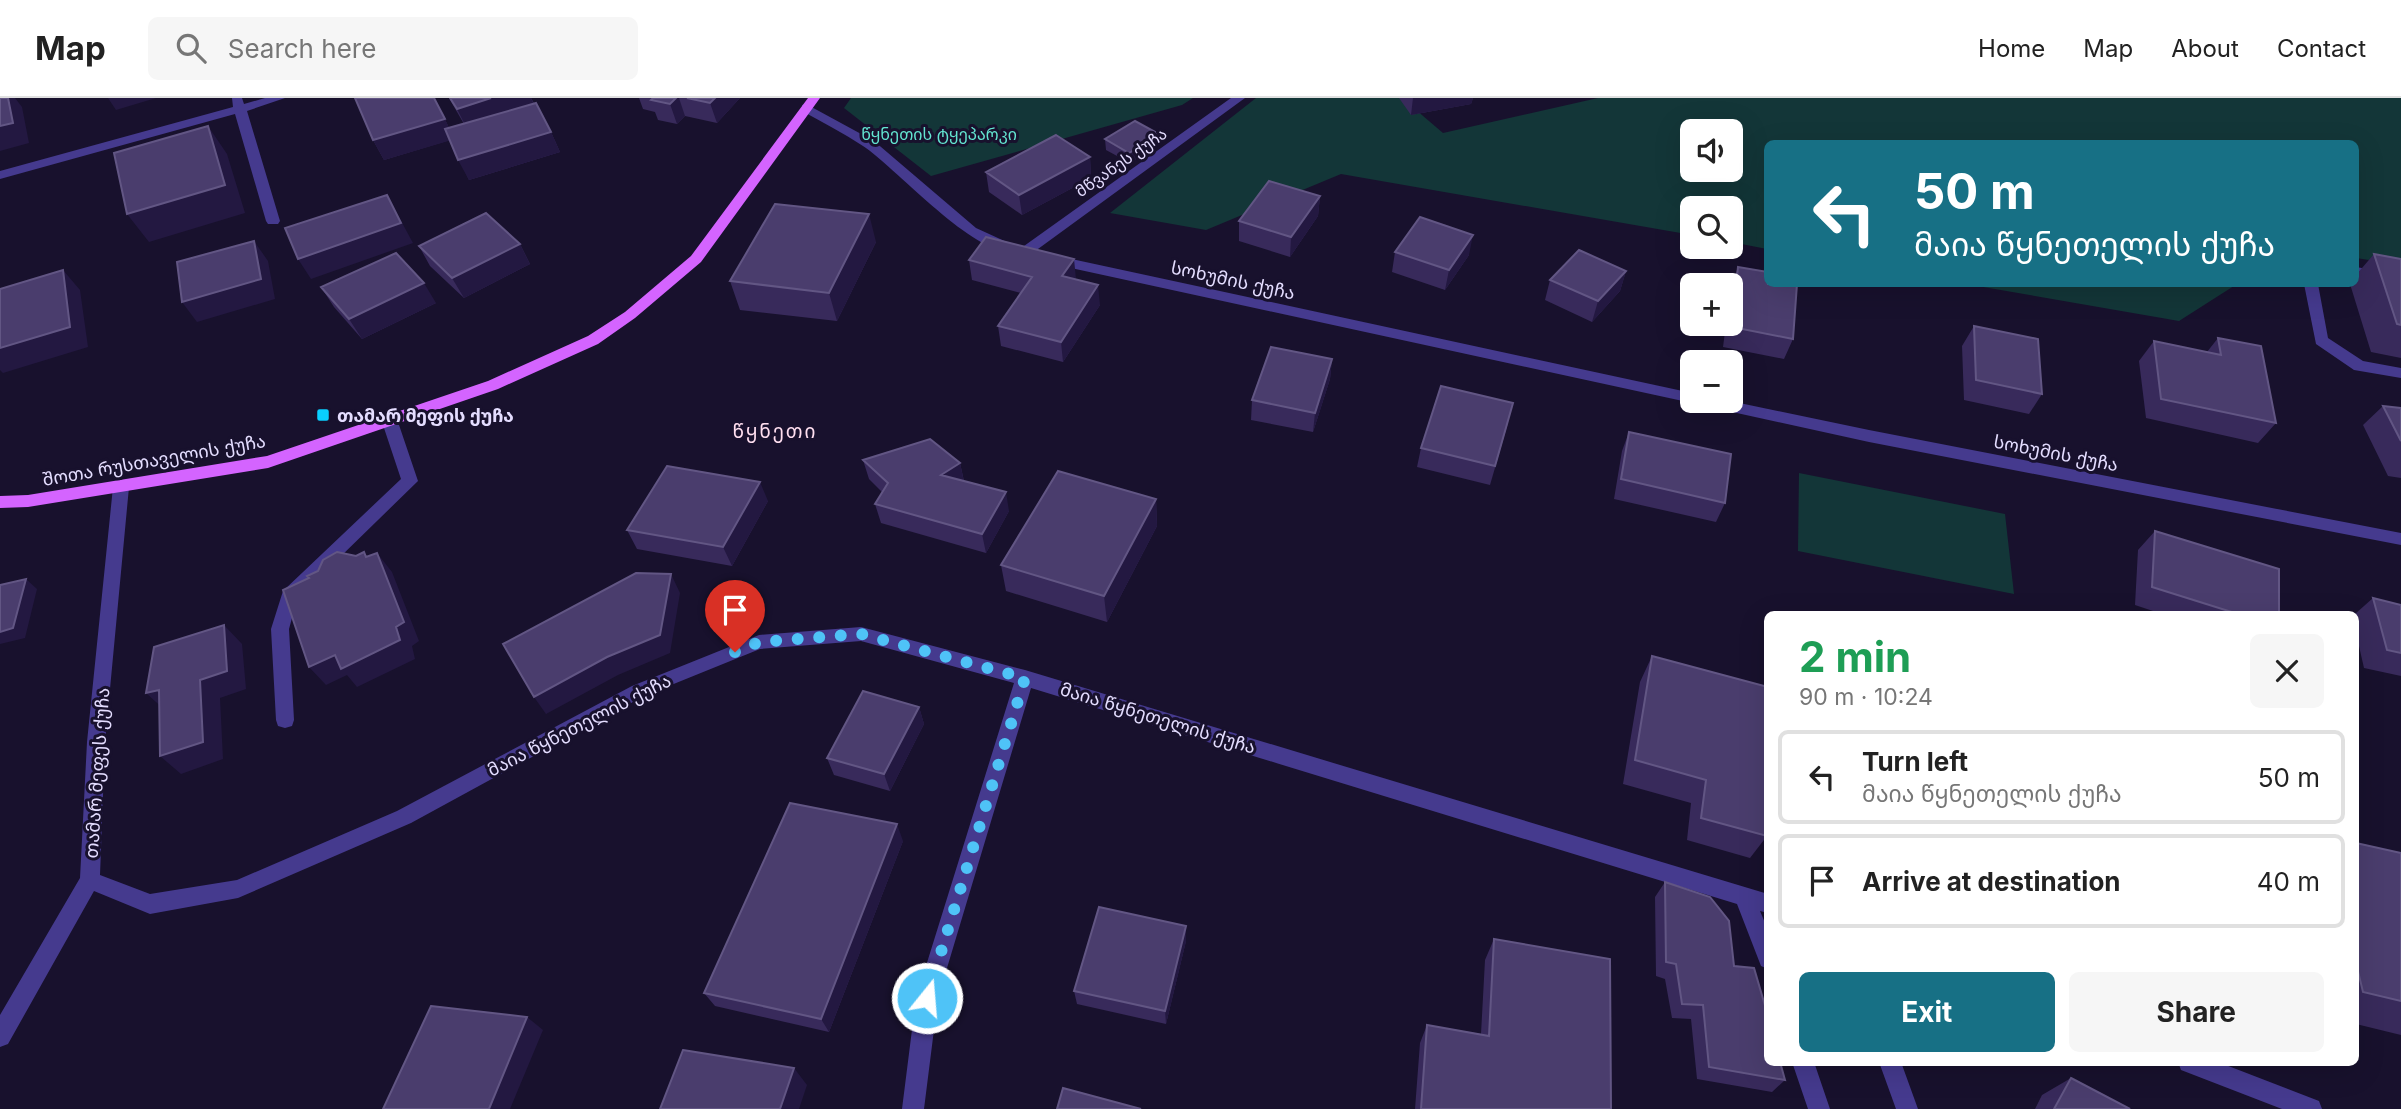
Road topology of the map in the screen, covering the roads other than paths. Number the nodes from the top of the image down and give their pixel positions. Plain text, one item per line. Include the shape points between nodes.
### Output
1 (279, 98) edge
2 (1239, 98) edge
3 (810, 103) edge
4 (238, 104) edge
5 (0, 176) edge
6 (273, 221) dead end
7 (1022, 254) junction
8 (2359, 273) edge
9 (2401, 280) edge
10 (2312, 287) edge
11 (2401, 373) edge
12 (1680, 395) edge
13 (1743, 409) edge
14 (390, 422) junction
15 (121, 487) junction
16 (0, 502) edge
17 (2401, 539) edge
18 (1025, 678) junction
19 (285, 720) dead end
20 (90, 880) junction
21 (1744, 895) junction
22 (1764, 902) edge
23 (1764, 948) edge
24 (0, 1036) edge
25 (1804, 1066) edge
26 (1891, 1066) edge
27 (2199, 1066) edge
28 (913, 1109) edge
29 (1819, 1109) edge
30 (1907, 1109) edge
31 (2311, 1109) edge

1 - 4 street
2 - 7 street, მწვანეს ქუჩა
3 - 7 street, სოხუმის ქუჩა via 869,144 971,231
3 - 14 main road, შოთა რუსთაველის ქუჩა via 696,259 630,315 593,340 515,375
4 - 5 street
4 - 6 street
7 - 12 street, სოხუმის ქუჩა
8 - 9 street
10 - 11 street via 2321,340 2359,366
13 - 17 street, სოხუმის ქუჩა
14 - 15 main road, შოთა რუსთაველის ქუჩა via 268,461
14 - 19 street via 410,481 289,596 280,629
15 - 16 main road, შოთა რუსთაველის ქუჩა
15 - 20 street, თამარ მეფეს ქუჩა via 96,742
18 - 20 street, მაია წყნეთელის ქუჩა via 861,634 759,642 638,691 404,817 237,889 150,904
18 - 21 street, მაია წყნეთელის ქუჩა
18 - 28 street via 927,998
20 - 24 street, თამარ მეფეს ქუჩა
21 - 22 street, მაია წყნეთელის ქუჩა
21 - 23 street
25 - 29 street
26 - 30 street
27 - 31 street

